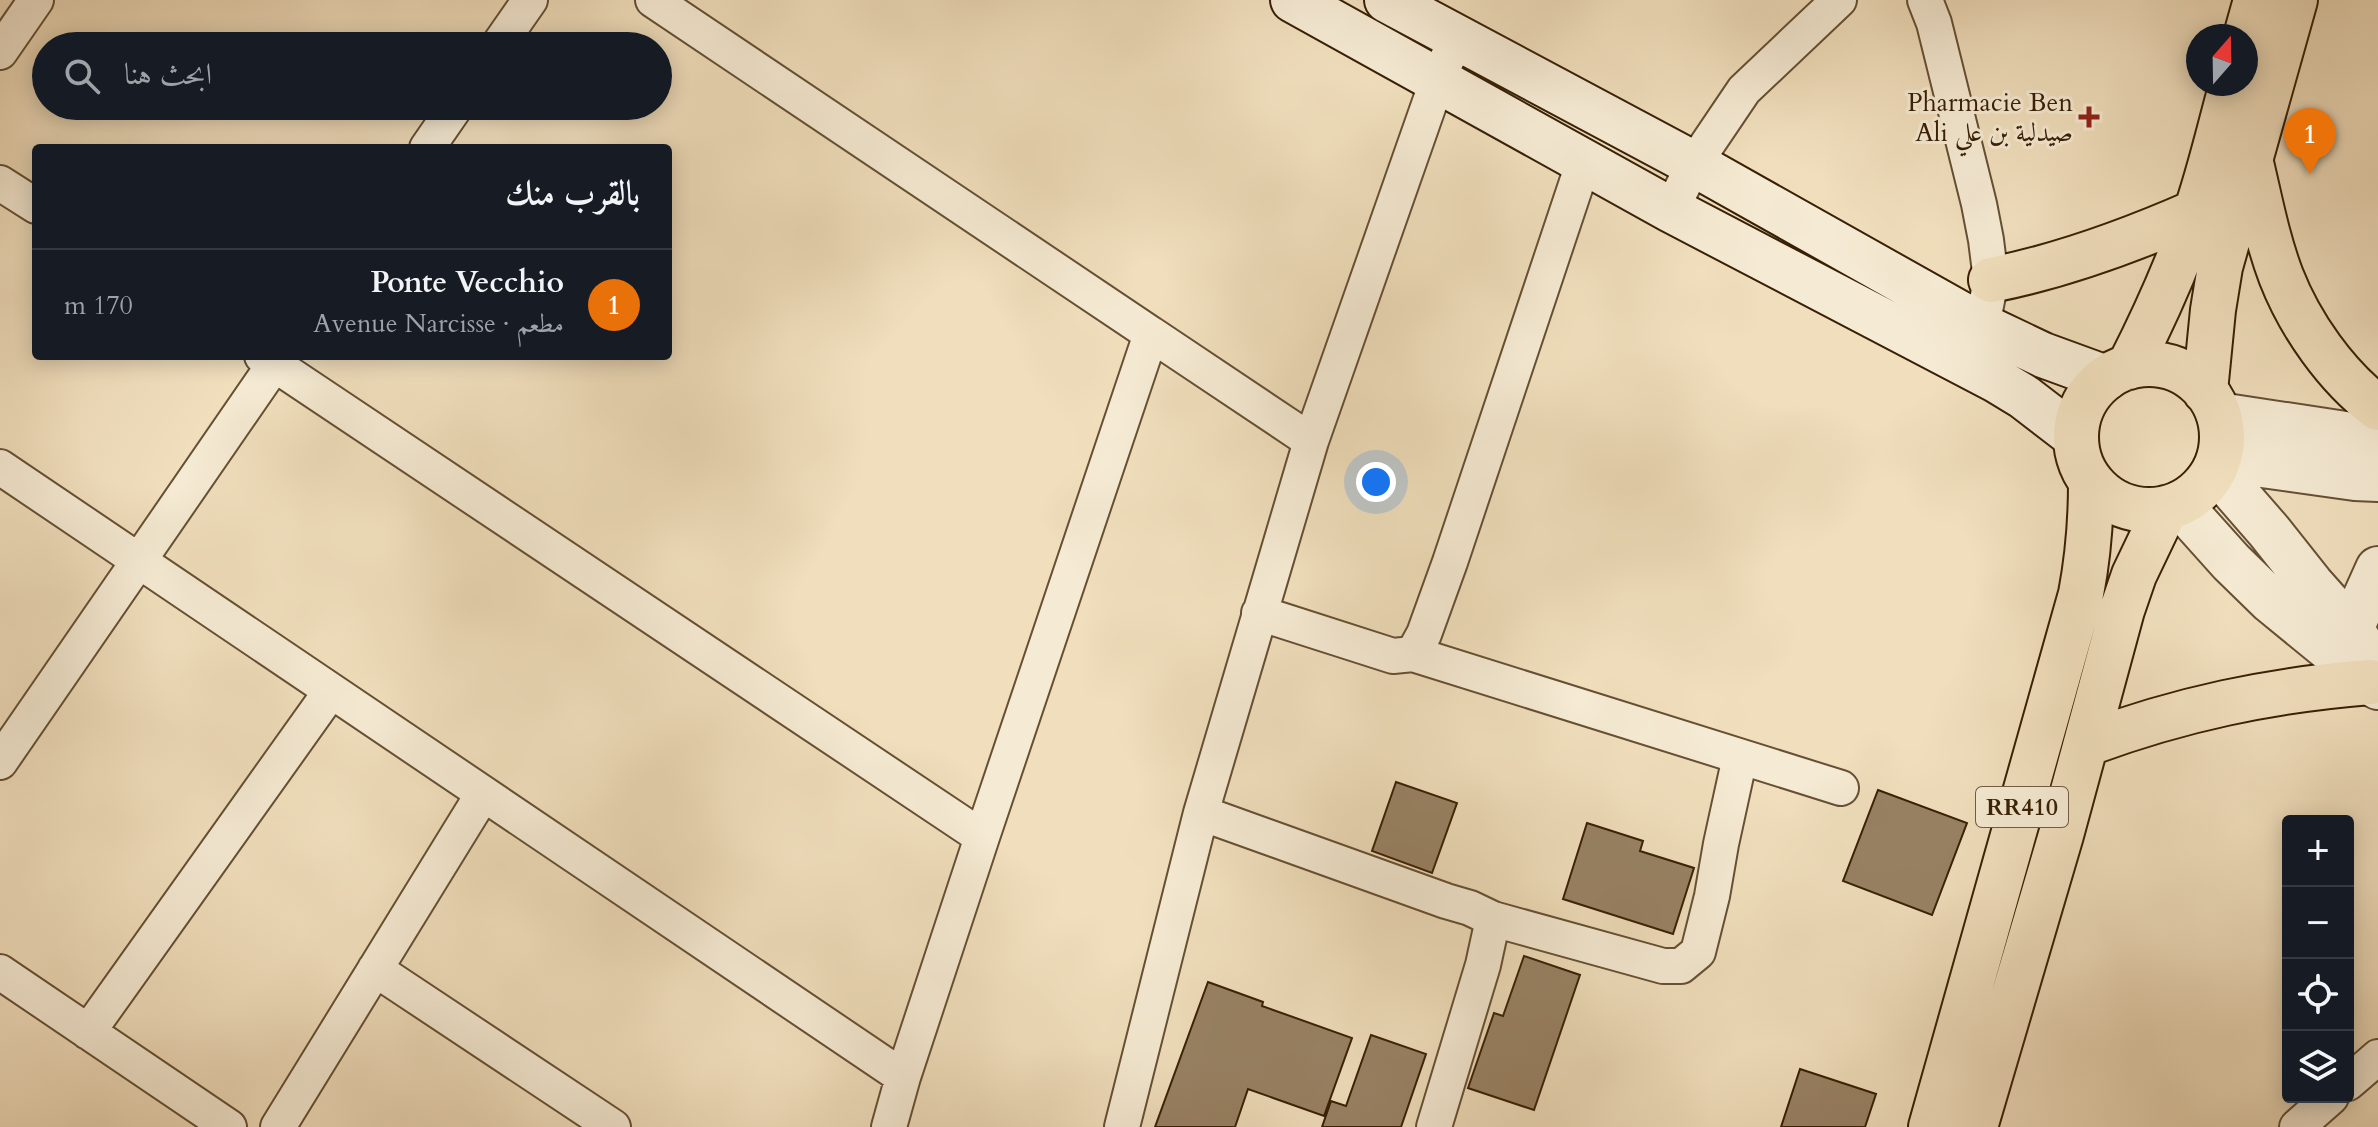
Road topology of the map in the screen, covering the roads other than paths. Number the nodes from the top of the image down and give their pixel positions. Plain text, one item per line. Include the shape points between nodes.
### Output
1 (36, 0) edge
2 (530, 0) edge
3 (653, 0) edge
4 (1293, 0) edge
5 (1387, 0) edge
6 (1839, 0) edge
7 (1925, 0) edge
8 (2256, 0) edge
9 (2295, 0) edge
10 (2249, 24) edge
11 (508, 32) edge
12 (1456, 39) junction
13 (0, 52) edge
14 (1438, 79) junction
15 (2229, 96) edge
16 (446, 120) edge
17 (430, 144) edge
18 (1584, 161) junction
19 (2250, 161) junction
20 (1694, 164) junction
21 (0, 183) edge
22 (32, 203) edge
23 (1671, 210) junction
24 (2196, 212) junction
25 (1991, 280) junction
26 (1982, 326) junction
27 (1151, 334) junction
28 (271, 360) edge
29 (273, 360) edge
30 (2118, 372) junction
31 (2212, 403) junction
32 (2378, 408) edge
33 (2076, 437) junction
34 (2378, 439) edge
35 (1311, 441) junction
36 (2217, 464) junction
37 (0, 467) edge
38 (2378, 479) edge
39 (2091, 483) junction
40 (2172, 506) junction
41 (140, 562) junction
42 (2378, 569) edge
43 (1259, 613) junction
44 (2351, 629) junction
45 (1413, 654) junction
46 (2375, 680) edge
47 (331, 691) junction
48 (2086, 744) junction
49 (1740, 757) junction
50 (0, 762) edge
51 (1841, 788) dead end
52 (483, 794) junction
53 (1201, 813) junction
54 (982, 837) junction
55 (1493, 919) junction
56 (375, 969) junction
57 (0, 972) edge
58 (88, 1032) junction
59 (2378, 1057) edge
60 (903, 1077) junction
61 (2354, 1078) edge
62 (2324, 1103) edge
63 (229, 1127) edge
64 (278, 1127) edge
65 (613, 1127) edge
66 (889, 1127) edge
67 (1122, 1127) edge
68 (1434, 1127) edge
69 (1931, 1127) edge
70 (1975, 1127) edge
71 (2297, 1127) edge

1 - 13 street
2 - 11 street
3 - 27 street
4 - 14 main road
5 - 12 main road
6 - 20 street via 1744,90
7 - 25 street via 1979,204
8 - 10 highway
9 - 19 highway
12 - 14 street
12 - 20 main road
14 - 18 main road
14 - 35 street
15 - 24 highway
16 - 17 street
18 - 23 main road
18 - 45 street via 1450,562
19 - 31 highway via 2213,310
19 - 32 highway via 2269,240 2300,313 2346,377
20 - 23 street
20 - 26 main road
21 - 22 street
23 - 33 main road via 1986,375
24 - 25 highway via 2102,251
24 - 30 highway via 2165,291
25 - 26 street
26 - 30 main road via 2043,355
27 - 35 street
27 - 54 street
28 - 41 street
29 - 54 street
30 - 31 highway via 2157,365 2184,373
30 - 33 highway via 2093,389 2077,419
31 - 34 main road
31 - 36 highway via 2222,437
33 - 39 highway, RR410 via 2077,453
35 - 43 street
36 - 38 main road
36 - 40 highway, RR410 via 2200,490
36 - 44 main road
37 - 41 street
39 - 40 highway via 2125,506
39 - 69 highway, RR410 via 2081,594
40 - 46 main road via 2271,601
40 - 48 highway, RR410 via 2149,542 2122,610
41 - 47 street
41 - 50 street
42 - 44 main road
43 - 45 street via 1393,656
43 - 53 street
44 - 46 main road
45 - 49 street
46 - 48 highway via 2225,701
47 - 52 street
47 - 58 street
48 - 70 highway, RR410
49 - 51 street
49 - 55 street via 1698,952 1681,966 1663,966
52 - 56 street
52 - 60 street
53 - 55 street
53 - 67 street
54 - 60 street
55 - 68 street
56 - 64 street
56 - 65 street
57 - 58 street
58 - 63 street
59 - 61 street
60 - 66 street
62 - 71 street

